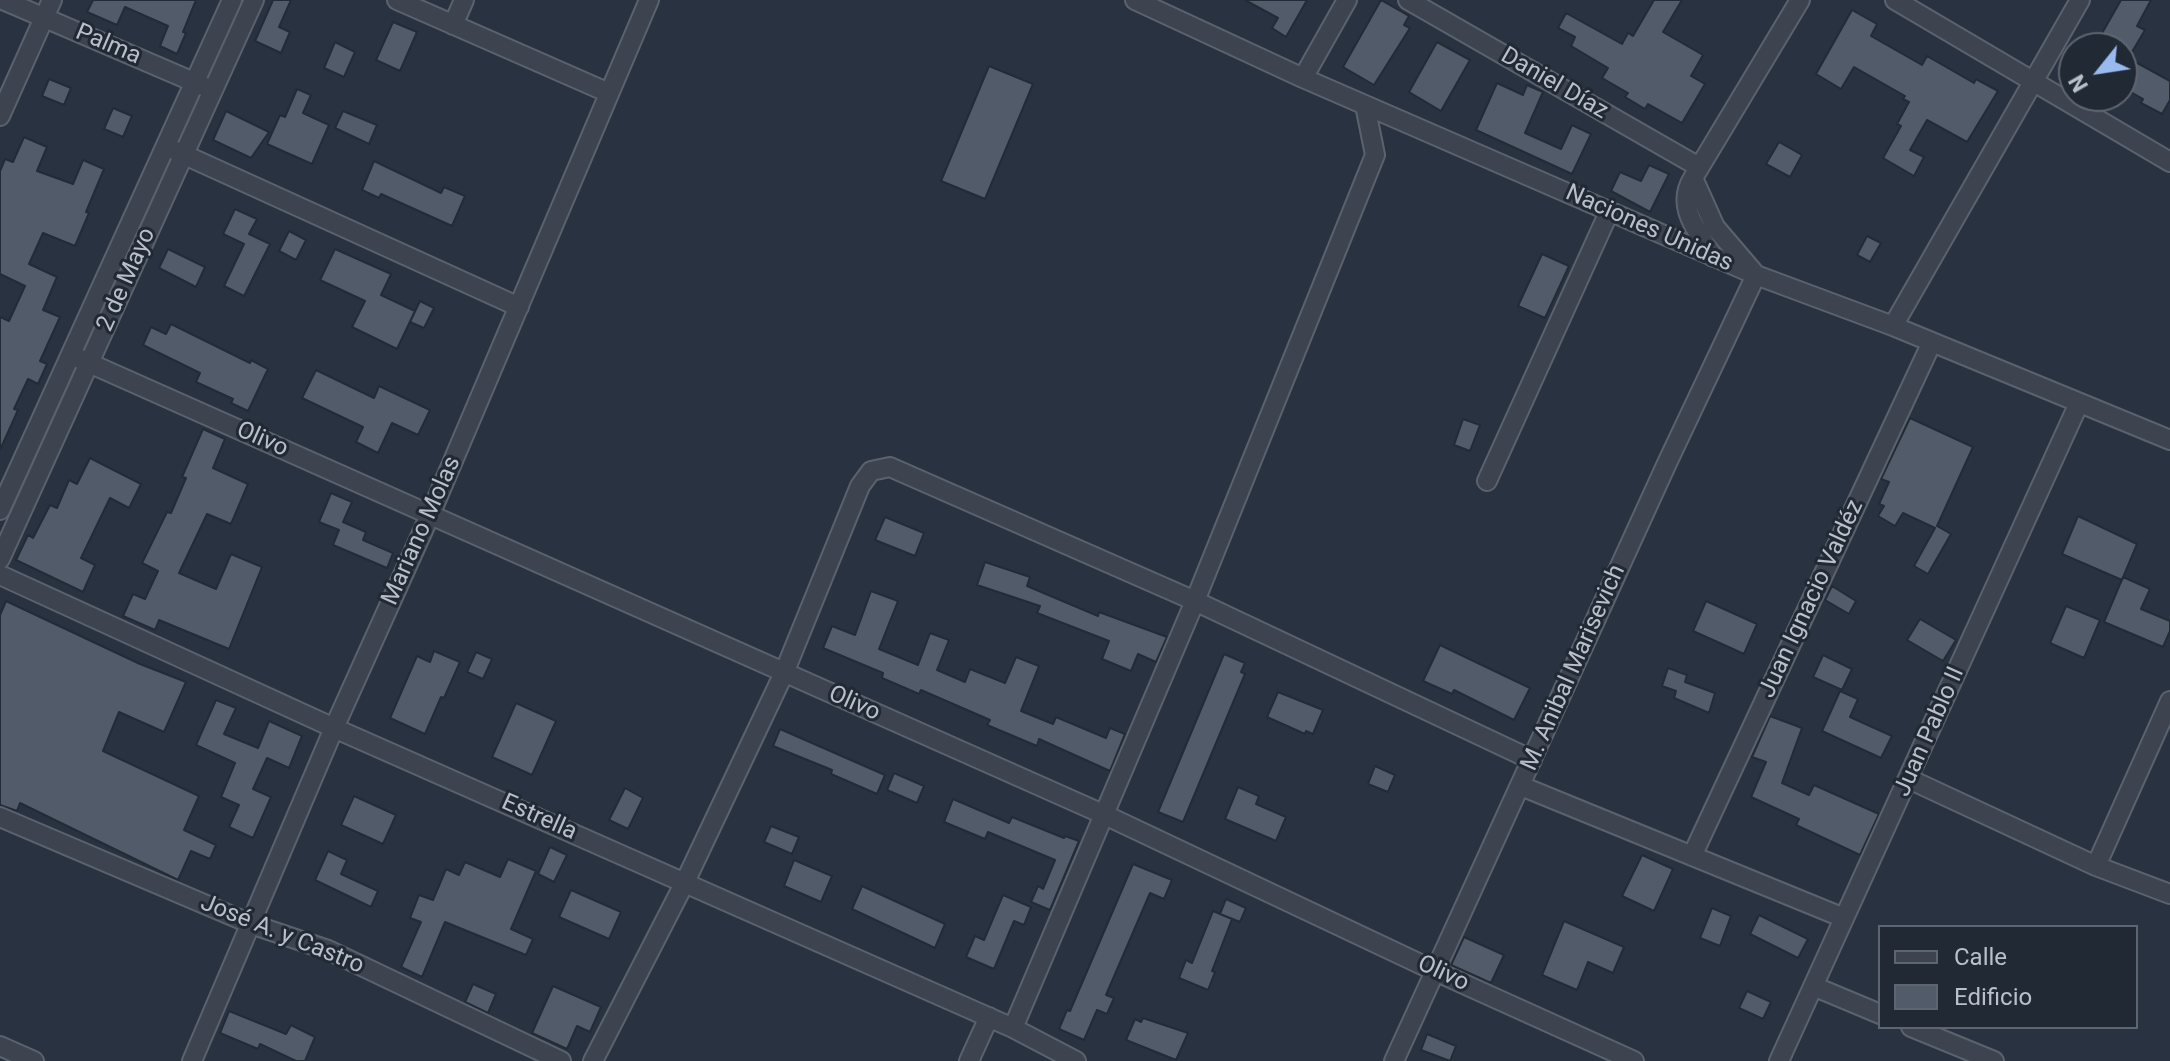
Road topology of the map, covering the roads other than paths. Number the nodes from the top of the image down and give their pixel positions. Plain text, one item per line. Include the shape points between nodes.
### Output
1 (3, 0) edge
2 (52, 0) edge
3 (232, 0) edge
4 (254, 0) edge
5 (397, 0) edge
6 (464, 0) edge
7 (649, 0) edge
8 (1135, 0) edge
9 (1347, 0) edge
10 (1408, 0) edge
11 (1800, 0) edge
12 (1895, 0) edge
13 (2080, 0) edge
14 (44, 18) junction
15 (453, 25) junction
16 (1303, 78) junction
17 (2032, 82) junction
18 (195, 83) junction
19 (213, 91) junction
20 (609, 93) junction
21 (1365, 105) junction
22 (0, 116) edge
23 (166, 146) junction
24 (184, 154) junction
25 (2170, 162) edge
26 (1696, 172) junction
27 (1609, 212) junction
28 (1713, 257) junction
29 (1756, 275) junction
30 (519, 307) junction
31 (1893, 326) junction
32 (1932, 342) junction
33 (71, 355) junction
34 (89, 363) junction
35 (2079, 403) junction
36 (2170, 440) edge
37 (1487, 481) dead end
38 (430, 515) junction
39 (5, 517) edge
40 (0, 559) edge
41 (0, 575) edge
42 (1195, 601) junction
43 (784, 673) junction
44 (2170, 701) edge
45 (334, 728) junction
46 (1532, 760) junction
47 (1909, 779) junction
48 (1521, 786) junction
49 (1105, 815) junction
50 (0, 817) edge
51 (1692, 856) junction
52 (2096, 866) junction
53 (685, 882) junction
54 (2170, 894) edge
55 (1844, 918) junction
56 (251, 924) junction
57 (1435, 971) junction
58 (1813, 986) junction
59 (1878, 1013) edge
60 (989, 1017) junction
61 (1013, 1028) junction
62 (1916, 1029) edge
63 (0, 1046) edge
64 (34, 1061) edge
65 (192, 1061) edge
66 (561, 1061) edge
67 (593, 1061) edge
68 (969, 1061) edge
69 (1076, 1061) edge
70 (1394, 1061) edge
71 (1634, 1061) edge
72 (1779, 1061) edge
73 (1994, 1061) edge

1 - 14 street, Palma
2 - 14 street
3 - 18 street, 2 de Mayo
4 - 19 street, 2 de Mayo
5 - 15 street
6 - 15 street
7 - 20 street, Mariano Molas
8 - 16 street, Naciones Unidas
9 - 16 street
10 - 26 street, Daniel Díaz
11 - 26 street
12 - 17 street
13 - 17 street
14 - 18 street, Palma
14 - 22 street
15 - 20 street
16 - 21 street, Naciones Unidas
17 - 25 street
17 - 31 street
18 - 19 street, Palma
18 - 23 street, 2 de Mayo
19 - 24 street, 2 de Mayo
20 - 30 street, Mariano Molas
21 - 27 street, Naciones Unidas
21 - 42 street via 1375,155
23 - 24 street
23 - 33 street, 2 de Mayo
24 - 30 street
24 - 34 street, 2 de Mayo
26 - 28 street via 1684,192 1686,205
26 - 29 street via 1715,227
27 - 28 street, Naciones Unidas
27 - 37 street
28 - 29 street, Naciones Unidas
29 - 31 street, Naciones Unidas
29 - 46 street, M. Anibal Marisevich
30 - 38 street, Mariano Molas
31 - 32 street, Naciones Unidas
32 - 35 street, Naciones Unidas
32 - 51 street, Juan Ignacio Valdéz
33 - 34 street, Olivo
33 - 39 street, 2 de Mayo
34 - 38 street, Olivo
34 - 39 street, 2 de Mayo
35 - 36 street, Naciones Unidas
35 - 47 street, Juan Pablo II
38 - 43 street, Olivo
38 - 45 street, Mariano Molas
39 - 40 street, 2 de Mayo
41 - 45 street, Estrella
42 - 43 street via 890,467 871,471 860,486
42 - 46 street
42 - 49 street
43 - 49 street, Olivo
43 - 53 street
44 - 52 street
45 - 53 street, Estrella
45 - 56 street, Mariano Molas
46 - 48 street, M. Anibal Marisevich
47 - 52 street
47 - 55 street, Juan Pablo II
48 - 51 street
48 - 57 street, M. Anibal Marisevich
49 - 57 street, Olivo
49 - 61 street
50 - 56 street, José A. y Castro
51 - 55 street
52 - 54 street
53 - 60 street, Estrella
53 - 67 street
55 - 58 street, Juan Pablo II
56 - 65 street, Mariano Molas
56 - 66 street, José A. y Castro via 328,950
57 - 70 street, M. Anibal Marisevich
57 - 71 street, Olivo
58 - 59 street
58 - 72 street, Juan Pablo II
60 - 61 street, Estrella
60 - 68 street
61 - 69 street, Estrella
62 - 73 street
63 - 64 street

